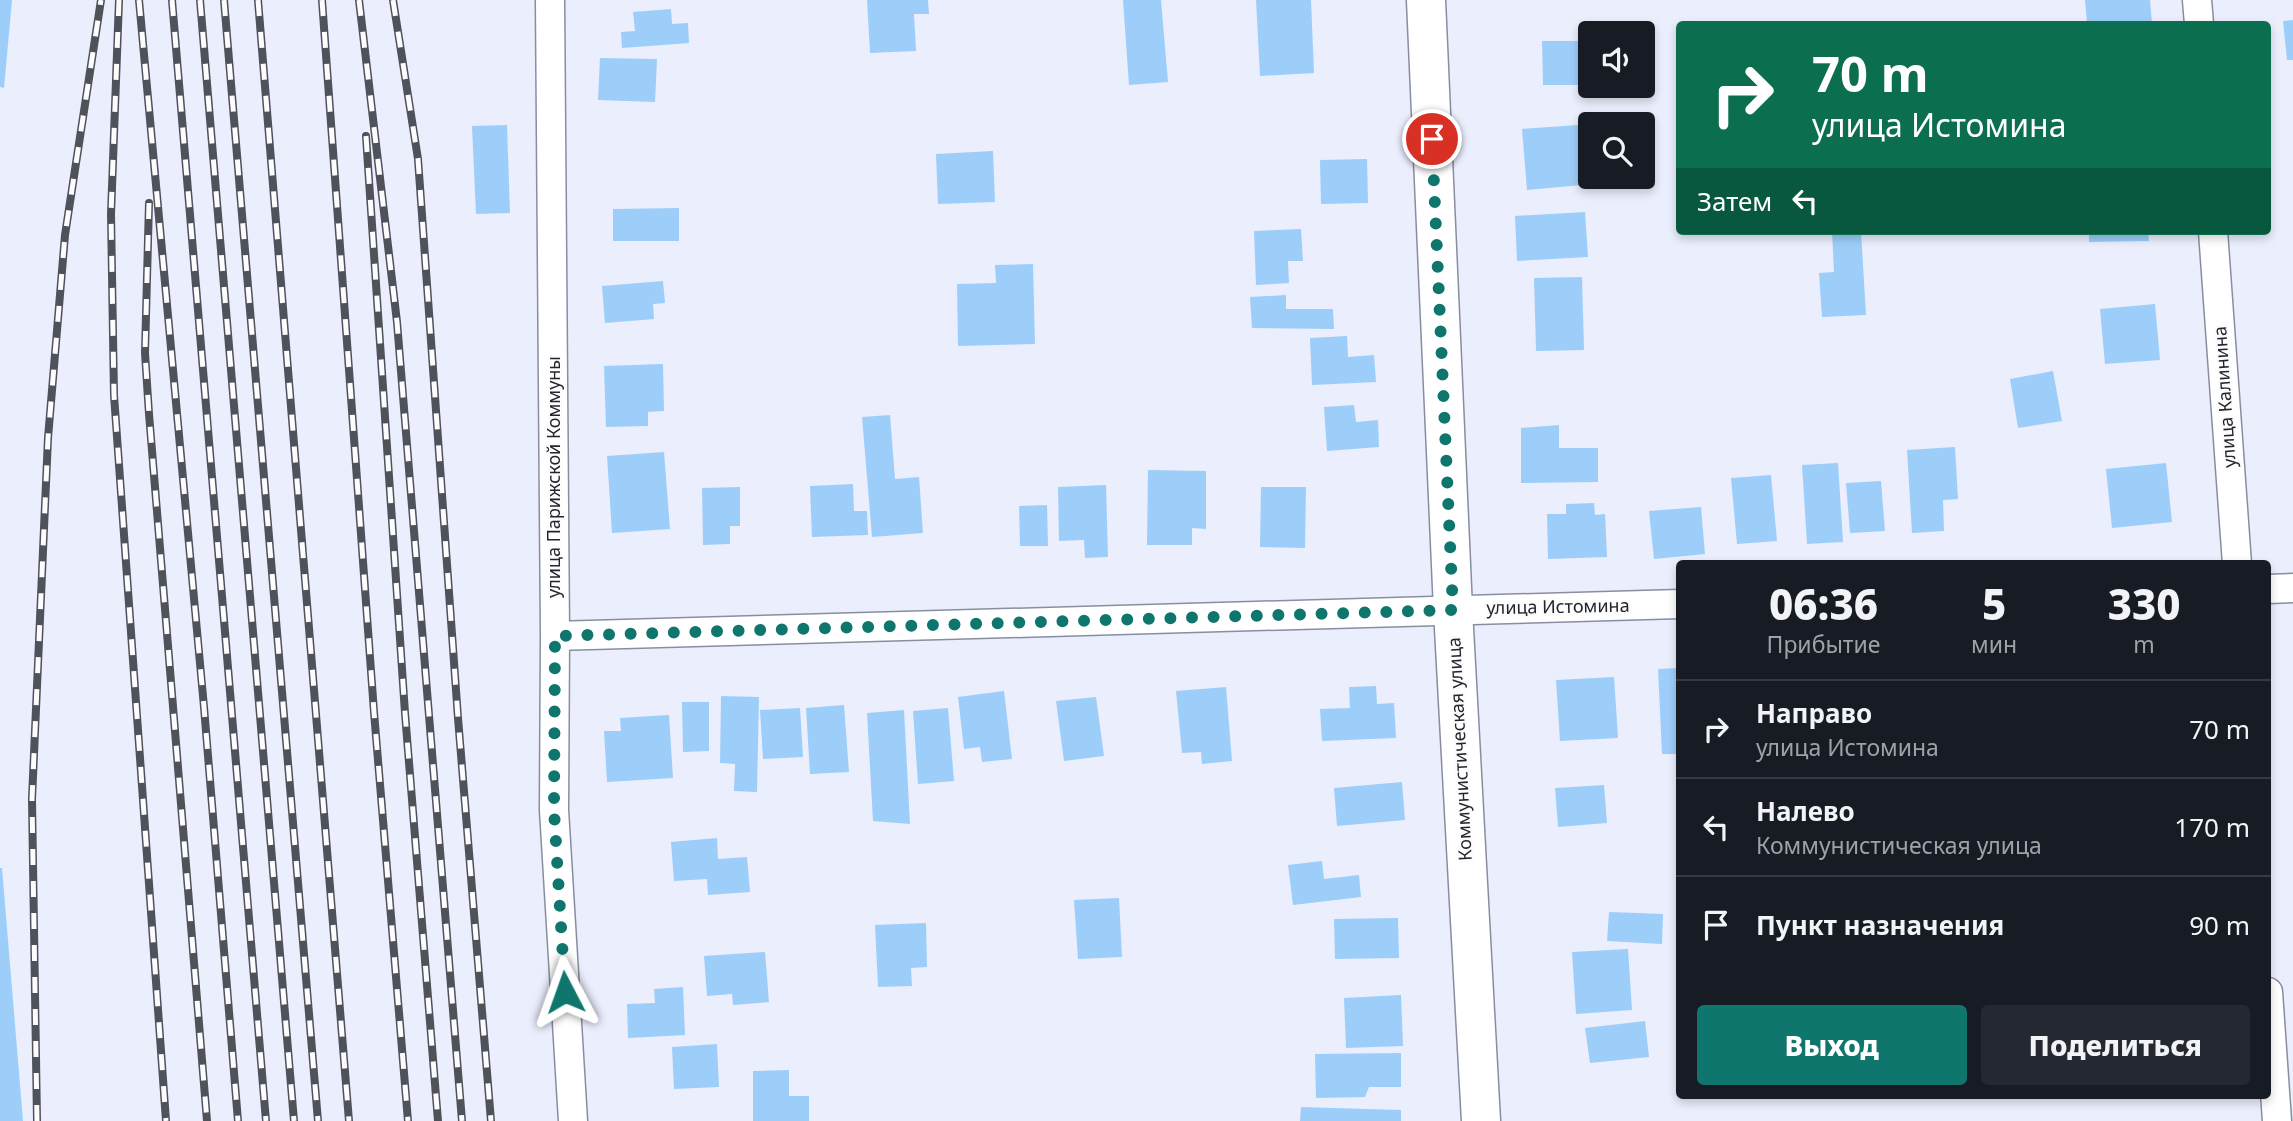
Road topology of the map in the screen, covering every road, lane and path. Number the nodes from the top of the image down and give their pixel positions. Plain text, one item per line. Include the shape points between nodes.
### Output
1 (550, 0) edge
2 (1426, 0) edge
3 (2197, 0) edge
4 (2199, 21) edge
5 (2213, 235) edge
6 (2237, 560) edge
7 (2293, 588) edge
8 (2271, 589) edge
9 (1676, 604) edge
10 (1453, 610) junction
11 (555, 636) junction
12 (2271, 1035) edge
13 (573, 1121) edge
14 (1481, 1121) edge
15 (2277, 1121) edge

1 - 11 street, улица Парижской Коммуны
2 - 10 street, Коммунистическая улица
3 - 4 street
5 - 6 street, улица Калинина
7 - 8 street
9 - 10 street, улица Истомина
10 - 11 street, улица Истомина
10 - 14 street, Коммунистическая улица
11 - 13 street, улица Парижской Коммуны via 554,810
12 - 15 street

